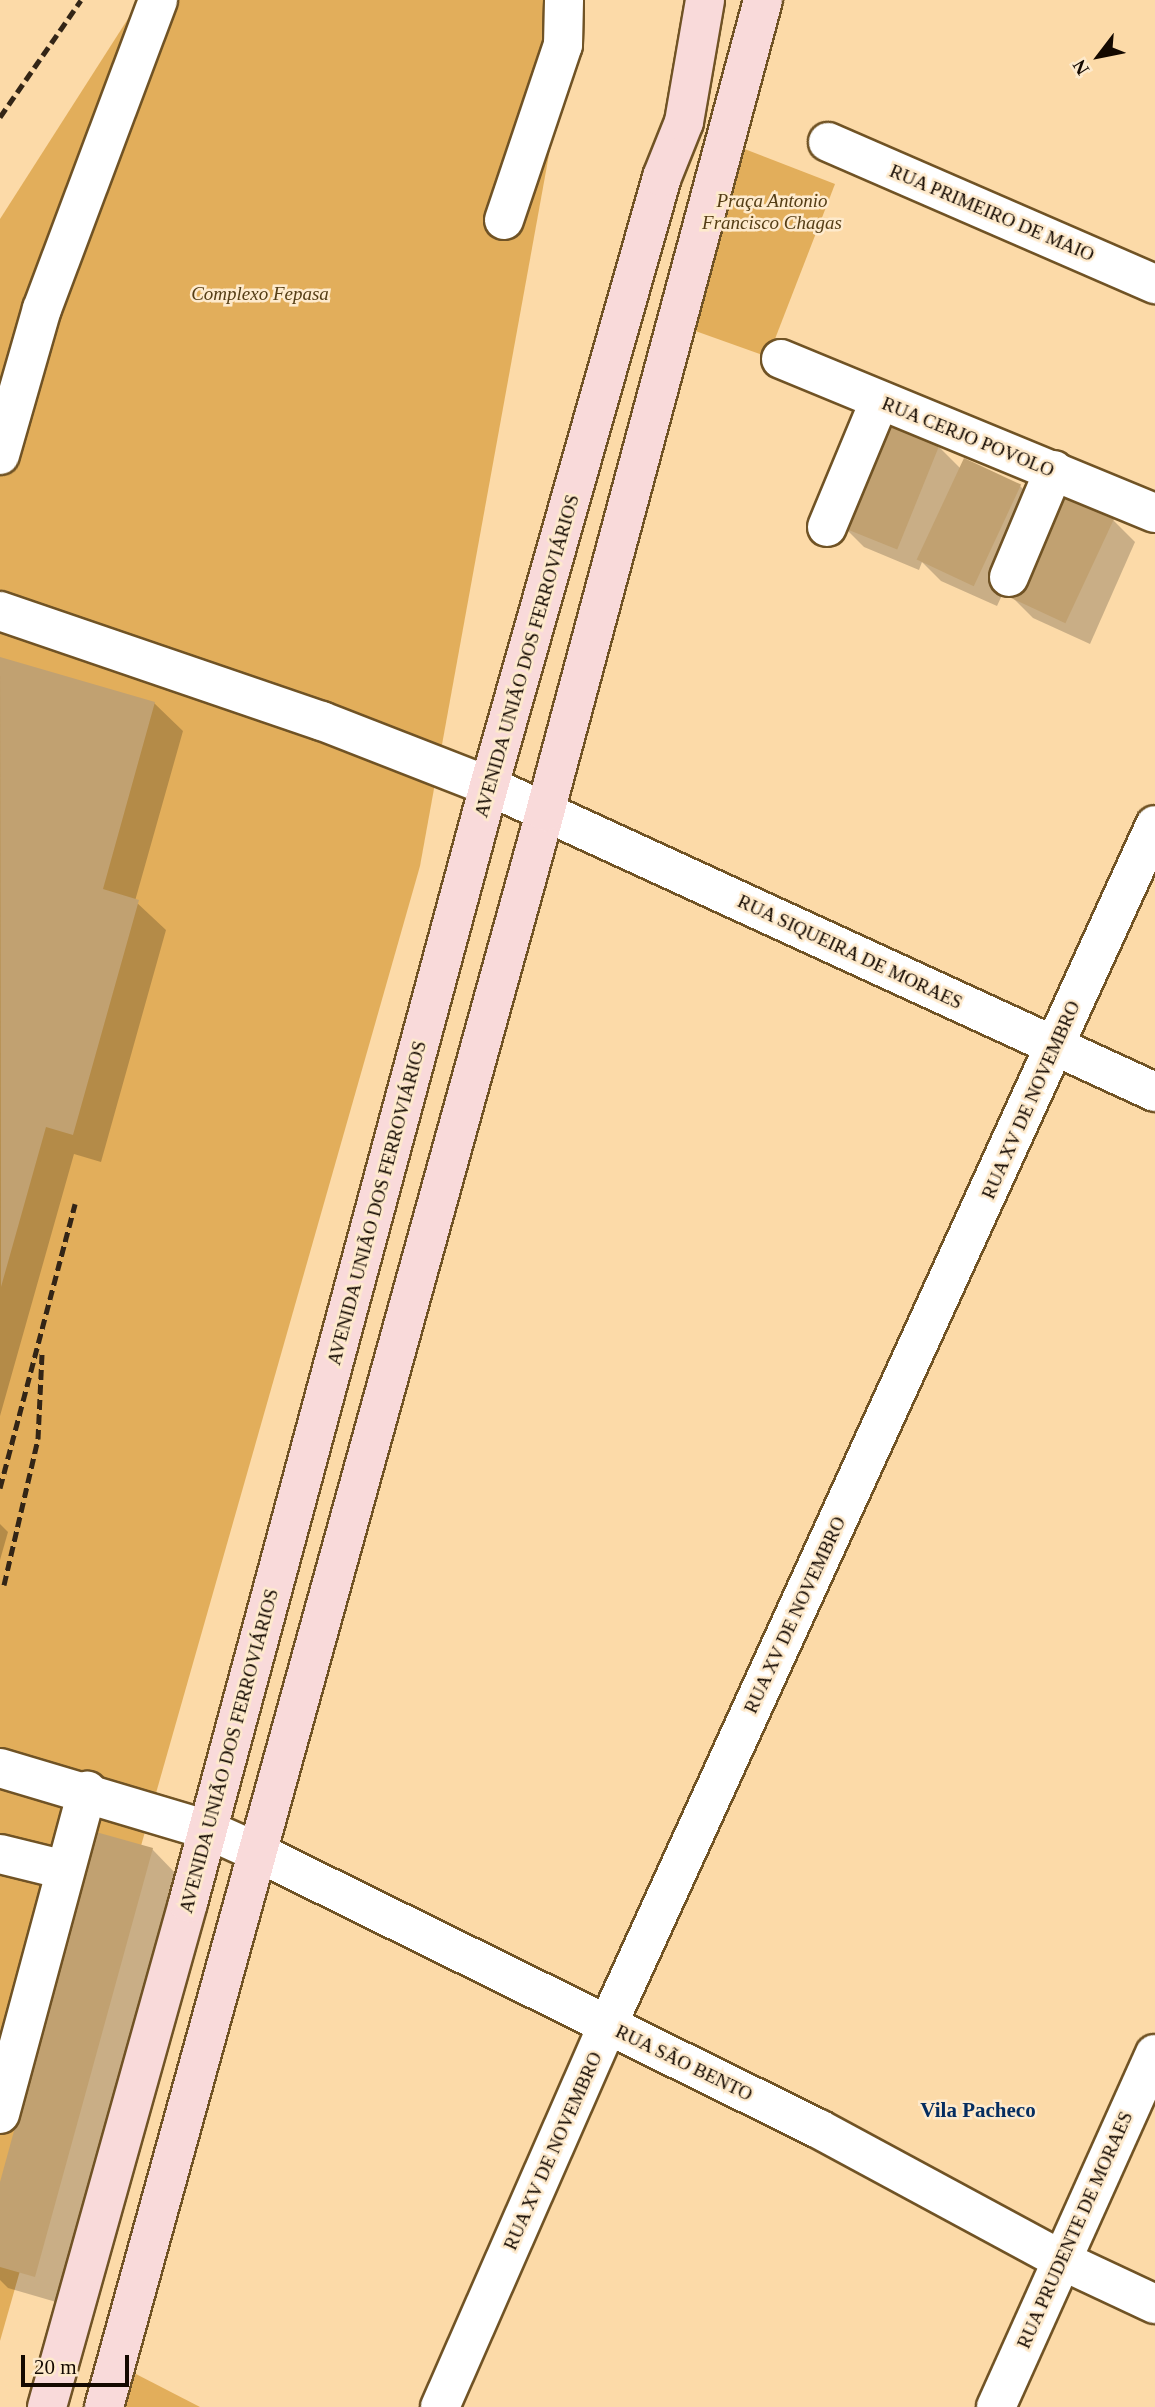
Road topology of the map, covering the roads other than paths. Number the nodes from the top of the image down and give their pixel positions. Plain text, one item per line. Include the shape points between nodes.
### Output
1 (158, 0) edge
2 (564, 0) edge
3 (684, 0) edge
4 (705, 0) edge
5 (747, 0) edge
6 (763, 0) edge
7 (752, 42) junction
8 (828, 142) dead end
9 (662, 177) junction
10 (504, 220) dead end
11 (1155, 284) edge
12 (781, 359) dead end
13 (879, 402) junction
14 (0, 455) edge
15 (1054, 470) junction
16 (1155, 513) edge
17 (827, 527) dead end
18 (1009, 577) dead end
19 (0, 611) edge
20 (489, 786) junction
21 (545, 811) junction
22 (1155, 825) edge
23 (1056, 1046) junction
24 (1155, 1092) edge
25 (0, 1768) edge
26 (87, 1791) junction
27 (208, 1830) junction
28 (255, 1851) junction
29 (0, 1854) edge
30 (65, 1870) junction
31 (607, 2026) junction
32 (1155, 2054) edge
33 (0, 2114) edge
34 (1061, 2260) junction
35 (1155, 2304) edge
36 (47, 2407) edge
37 (104, 2407) edge
38 (440, 2407) edge
39 (996, 2407) edge

1 - 14 street via 42,309
2 - 10 street via 563,45
3 - 9 main road
4 - 9 main road, AVENIDA UNIÃO DOS FERROVIÁRIOS via 684,122
5 - 7 main road
6 - 7 main road
7 - 21 main road
8 - 11 street, RUA PRIMEIRO DE MAIO
9 - 20 main road, AVENIDA UNIÃO DOS FERROVIÁRIOS
12 - 13 street, RUA CERJO POVOLO
13 - 15 street, RUA CERJO POVOLO
13 - 17 street
15 - 16 street, RUA CERJO POVOLO
15 - 18 street
19 - 20 street, RUA SIQUEIRA DE MORAES via 322,721
20 - 21 street, RUA SIQUEIRA DE MORAES
20 - 27 main road, AVENIDA UNIÃO DOS FERROVIÁRIOS
21 - 23 street, RUA SIQUEIRA DE MORAES
21 - 28 main road
22 - 23 street, RUA XV DE NOVEMBRO
23 - 24 street, RUA SIQUEIRA DE MORAES
23 - 31 street, RUA XV DE NOVEMBRO
25 - 26 street, RUA SÃO BENTO
26 - 27 street, RUA SÃO BENTO
26 - 30 street
27 - 28 street, RUA SÃO BENTO
27 - 36 main road, AVENIDA UNIÃO DOS FERROVIÁRIOS
28 - 31 street, RUA SÃO BENTO
28 - 37 main road
29 - 30 street
30 - 33 street
31 - 34 street, RUA SÃO BENTO via 814,2139
31 - 38 street, RUA XV DE NOVEMBRO
32 - 34 street, RUA PRUDENTE DE MORAES
34 - 35 street, RUA SÃO BENTO
34 - 39 street, RUA PRUDENTE DE MORAES

